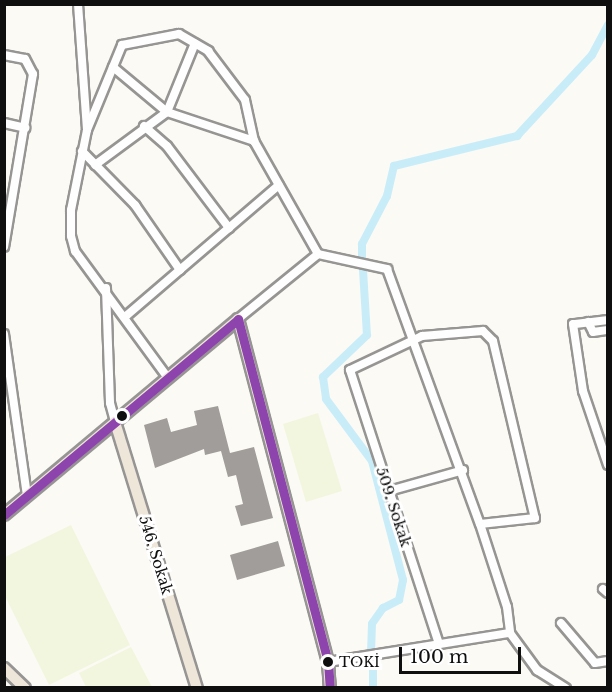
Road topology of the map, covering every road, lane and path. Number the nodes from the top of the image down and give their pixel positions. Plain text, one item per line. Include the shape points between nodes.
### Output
1 (78, 4) edge
2 (195, 43) junction
3 (4, 55) edge
4 (113, 67) junction
5 (167, 112) junction
6 (4, 123) edge
7 (144, 126) junction
8 (24, 128) junction
9 (87, 130) junction
10 (254, 141) junction
11 (82, 151) junction
12 (95, 165) junction
13 (279, 185) junction
14 (8, 195) edge
15 (229, 228) junction
16 (4, 247) edge
17 (318, 254) junction
18 (180, 270) junction
19 (106, 287) junction
20 (126, 316) junction
21 (238, 319) junction
22 (608, 320) edge
23 (588, 322) junction
24 (608, 330) edge
25 (4, 334) edge
26 (410, 341) junction
27 (168, 378) junction
28 (4, 398) edge
29 (14, 400) junction
30 (115, 422) junction
31 (608, 465) edge
32 (463, 470) junction
33 (389, 490) junction
34 (27, 495) junction
35 (4, 515) edge
36 (480, 524) junction
37 (561, 623) dead end
38 (510, 633) junction
39 (439, 644) junction
40 (608, 661) edge
41 (328, 662) junction
42 (4, 668) edge
43 (25, 687) edge
44 (197, 687) edge
45 (330, 687) edge
46 (566, 687) edge

1 - 9 street
2 - 4 street via 179,33 122,45
2 - 5 street
2 - 10 street via 208,51 245,100
3 - 8 street via 25,59 33,74
4 - 5 street
4 - 9 street
5 - 7 street
5 - 10 street
6 - 8 street
7 - 12 street
7 - 15 street via 167,146
8 - 14 street
9 - 11 street
10 - 13 street
11 - 12 street
11 - 19 street via 71,236 75,251
12 - 18 street via 135,206
13 - 15 street
13 - 17 street
14 - 16 street
15 - 18 street
17 - 21 street
17 - 26 street via 387,269
18 - 20 street
19 - 20 street
19 - 30 street via 110,403
20 - 27 street
21 - 27 main road
21 - 41 main road
22 - 23 street
23 - 24 street via 593,332
23 - 31 street via 573,324 583,392
25 - 29 street
26 - 32 street
26 - 33 street, 509. Sokak via 350,370
26 - 36 street via 483,331 493,342 535,518
27 - 30 main road
28 - 29 street
29 - 34 street
30 - 34 main road
30 - 44 main road, 546. Sokak
32 - 33 street
32 - 36 street
33 - 39 street, 509. Sokak
34 - 35 main road
36 - 38 street via 507,607
37 - 40 street via 595,663
38 - 39 street
38 - 46 street via 537,670
39 - 41 street
41 - 45 main road
42 - 43 main road

